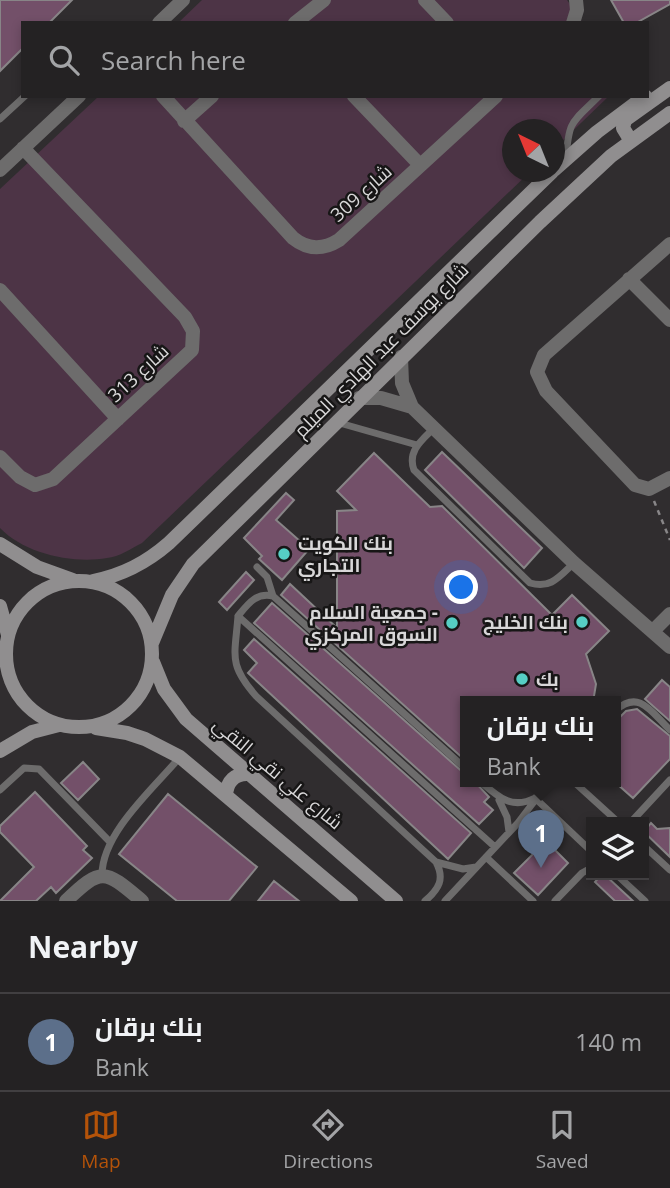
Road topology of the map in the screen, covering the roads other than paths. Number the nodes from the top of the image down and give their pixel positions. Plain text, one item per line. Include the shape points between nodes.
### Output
1 (183, 0) edge
2 (324, 0) edge
3 (425, 0) edge
4 (576, 0) edge
5 (161, 21) edge
6 (298, 21) edge
7 (445, 21) edge
8 (574, 21) edge
9 (670, 80) edge
10 (670, 88) edge
11 (649, 93) edge
12 (23, 98) edge
13 (77, 98) edge
14 (165, 98) edge
15 (210, 98) edge
16 (356, 98) edge
17 (494, 98) edge
18 (597, 98) edge
19 (642, 98) edge
20 (670, 113) edge
21 (0, 119) edge
22 (184, 121) junction
23 (597, 132) junction
24 (631, 141) junction
25 (23, 148) junction
26 (611, 156) junction
27 (566, 159) joint
28 (420, 166) junction
29 (0, 170) edge
30 (543, 182) edge
31 (670, 244) edge
32 (629, 279) junction
33 (3, 299) edge
34 (670, 320) edge
35 (401, 357) junction
36 (359, 398) junction
37 (412, 407) junction
38 (118, 419) junction
39 (335, 422) junction
40 (434, 428) junction
41 (416, 445) junction
42 (0, 457) edge
43 (670, 478) edge
44 (0, 544) edge
45 (574, 563) junction
46 (257, 567) dead end
47 (74, 581) junction
48 (93, 581) junction
49 (273, 596) junction
50 (0, 606) edge
51 (670, 614) edge
52 (238, 616) junction
53 (653, 631) junction
54 (8, 636) junction
55 (152, 643) junction
56 (670, 648) edge
57 (6, 655) junction
58 (153, 662) junction
59 (0, 677) edge
60 (621, 706) edge
61 (59, 725) junction
62 (88, 728) junction
63 (670, 730) edge
64 (0, 751) edge
65 (180, 757) junction
66 (460, 764) edge
67 (249, 774) junction
68 (670, 780) edge
69 (487, 787) edge
70 (545, 787) edge
71 (580, 787) edge
72 (0, 790) edge
73 (226, 795) junction
74 (497, 796) junction
75 (535, 798) junction
76 (612, 817) edge
77 (636, 817) edge
78 (509, 832) junction
79 (110, 842) junction
80 (586, 846) edge
81 (495, 847) junction
82 (649, 851) edge
83 (486, 857) junction
84 (436, 862) junction
85 (477, 867) junction
86 (670, 870) edge
87 (586, 871) edge
88 (102, 875) junction
89 (622, 880) edge
90 (66, 901) edge
91 (142, 901) edge
92 (351, 901) edge
93 (396, 901) edge
94 (425, 901) edge
95 (445, 901) edge
96 (533, 901) edge
97 (555, 901) edge
98 (645, 901) edge

1 - 5 street
2 - 6 street
3 - 7 street
4 - 8 street
9 - 11 street, شارع يوسف عبد الهادي الميلم
10 - 24 street via 625,120 623,128
12 - 21 lane
13 - 25 street
14 - 22 street, شارع 309
15 - 22 street
16 - 28 street
17 - 28 street, شارع 309
18 - 27 lane via 572,121
19 - 23 street, شارع يوسف عبد الهادي الميلم
20 - 24 street, شارع يوسف عبد الهادي الميلم
22 - 28 street, شارع 309 via 293,238 307,247 324,247 339,240
23 - 26 street via 609,142
23 - 27 street, شارع يوسف عبد الهادي الميلم
24 - 26 street, شارع يوسف عبد الهادي الميلم
25 - 29 street
25 - 38 street, شارع 313 via 194,331 192,350
26 - 35 street, شارع يوسف عبد الهادي الميلم
30 - 48 street, شارع يوسف عبد الهادي الميلم via 169,543 142,564
31 - 32 street
32 - 34 street
32 - 43 street via 544,355 537,372 546,391 635,485 649,489
33 - 38 street
35 - 36 street, شارع يوسف عبد الهادي الميلم
35 - 37 street via 402,383
36 - 37 street via 381,398
36 - 39 street, شارع يوسف عبد الهادي الميلم
37 - 40 street
38 - 42 street, شارع 313 via 52,479 35,485
39 - 41 lane
39 - 55 street, شارع يوسف عبد الهادي الميلم via 194,564 168,603
40 - 41 lane
40 - 45 street
41 - 45 lane via 410,460 414,470 530,583 554,583
44 - 47 street via 37,567
45 - 53 street
46 - 49 lane via 271,583
47 - 48 street
47 - 54 street via 56,584 25,604
48 - 55 street via 126,597 139,610
49 - 52 lane via 258,597
49 - 66 lane
50 - 54 street
51 - 53 street
52 - 81 lane
52 - 84 lane via 235,663 240,678
53 - 56 street
54 - 57 street
55 - 58 street
57 - 59 street
57 - 61 street via 15,691 42,718
58 - 62 street via 146,685 132,706
58 - 67 street, شارع علي نقي النقي via 178,711
60 - 63 lane via 640,702
61 - 62 street
61 - 64 street via 26,735
62 - 65 street via 127,733
65 - 73 street
65 - 79 lane
67 - 73 street via 231,779
67 - 93 street, شارع علي نقي النقي
68 - 77 lane
69 - 74 lane
70 - 75 lane
71 - 76 lane
72 - 79 lane via 24,768 39,769
73 - 92 street
74 - 75 lane via 515,804
74 - 78 lane
75 - 78 lane
75 - 80 lane
78 - 81 lane
79 - 88 lane
81 - 83 lane
82 - 86 lane
83 - 85 lane
83 - 96 lane
84 - 85 lane via 463,869
84 - 94 lane via 441,880
85 - 95 lane
87 - 97 lane
88 - 90 street via 89,880
88 - 91 street via 118,880
89 - 98 lane

